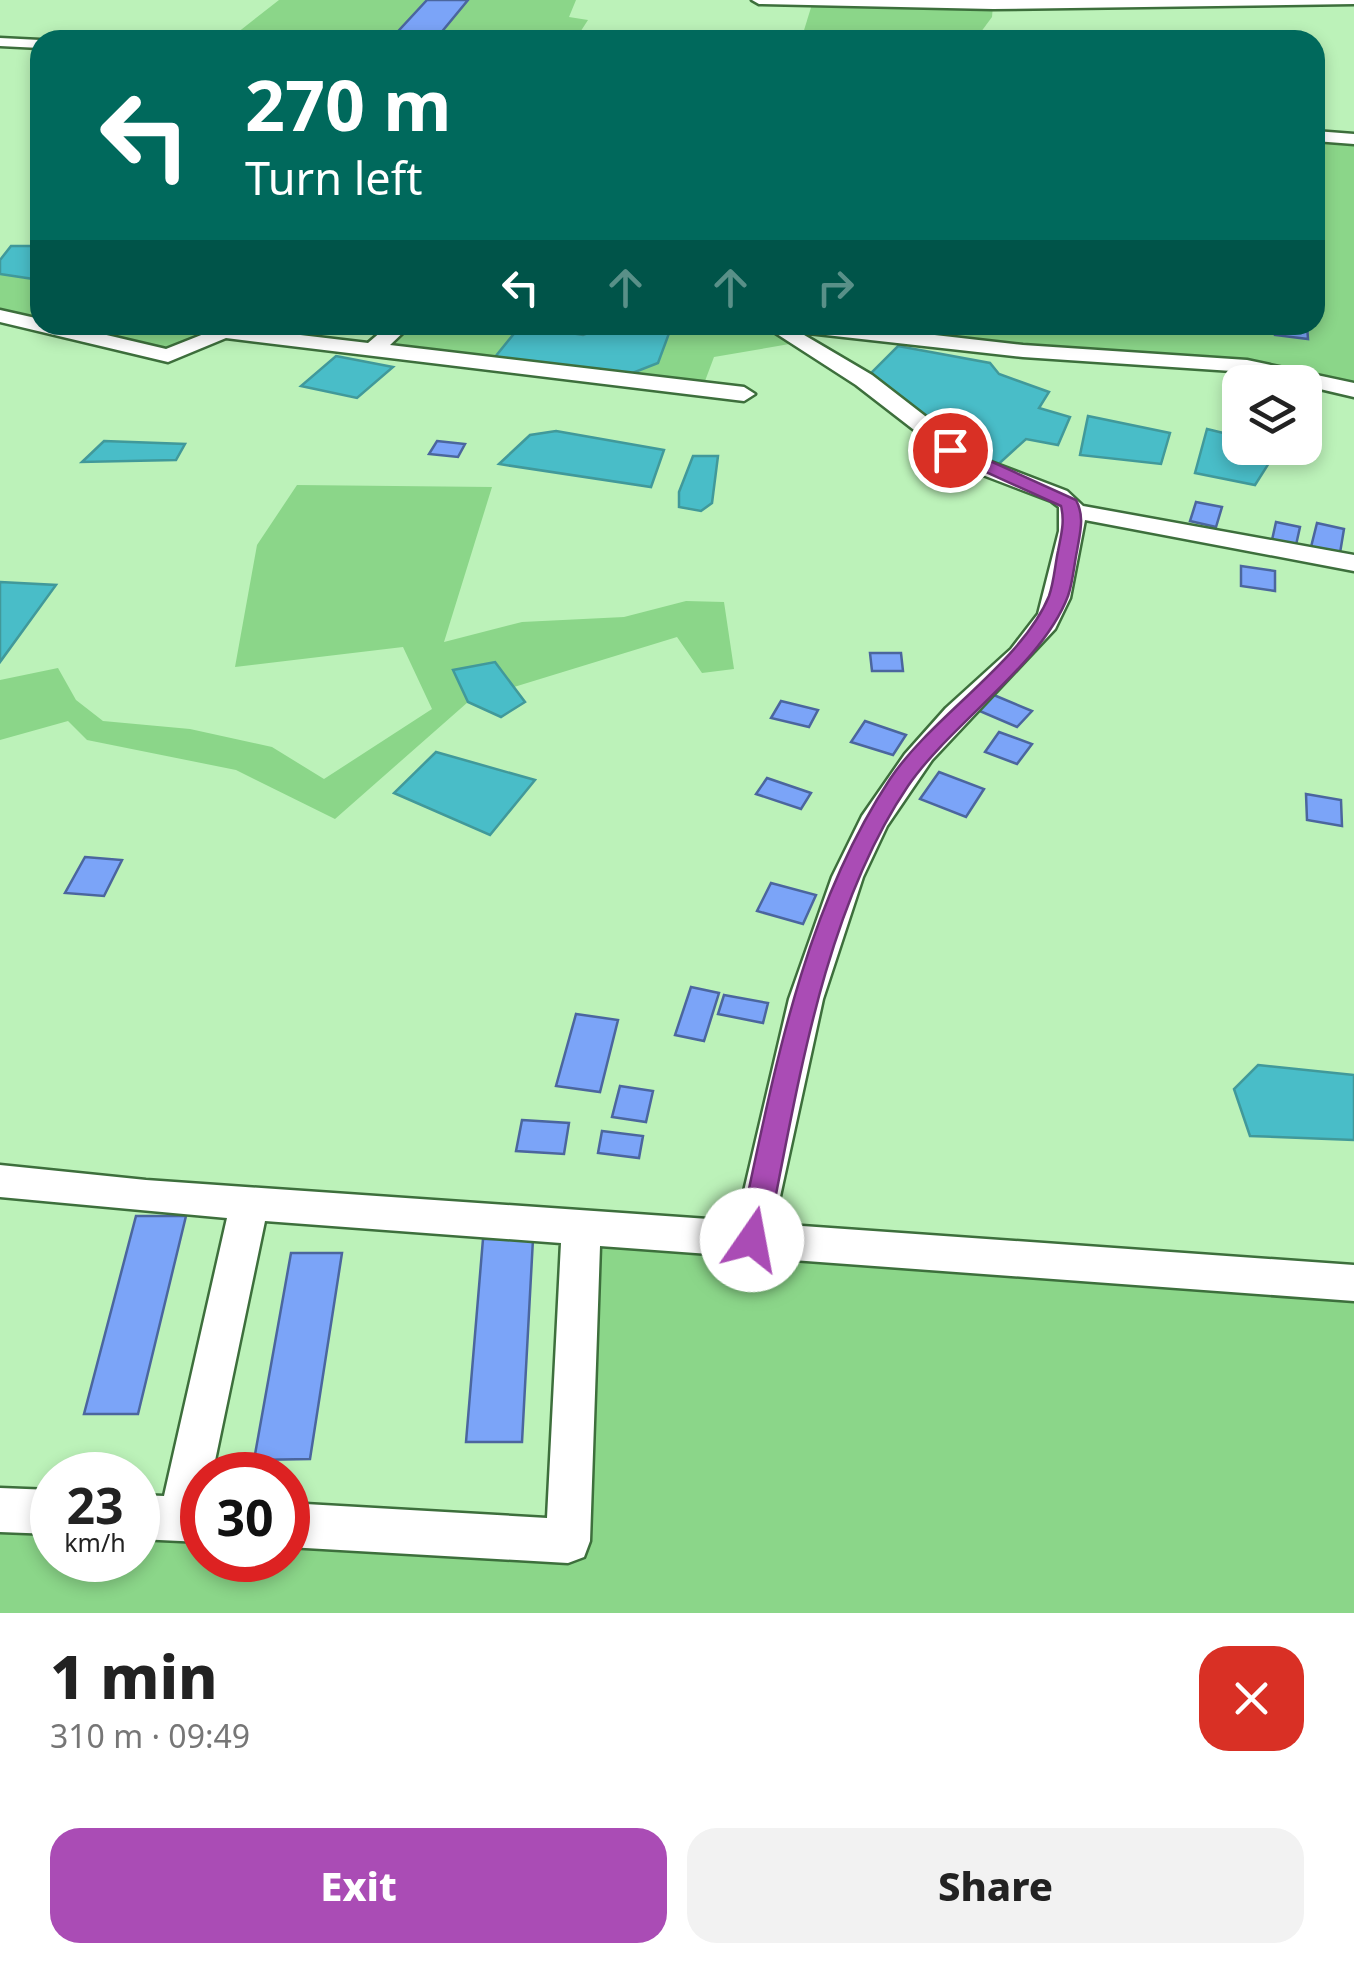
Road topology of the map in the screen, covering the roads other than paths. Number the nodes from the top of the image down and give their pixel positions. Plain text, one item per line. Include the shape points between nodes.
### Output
1 (759, 0) edge
2 (1354, 0) edge
3 (0, 42) edge
4 (30, 44) edge
5 (1325, 137) edge
6 (1354, 139) edge
7 (0, 316) edge
8 (30, 323) edge
9 (80, 335) edge
10 (217, 335) edge
11 (249, 335) edge
12 (389, 335) edge
13 (790, 335) edge
14 (884, 335) edge
15 (372, 350) junction
16 (1354, 390) edge
17 (744, 394) dead end
18 (1073, 511) junction
19 (1354, 563) edge
20 (0, 1180) edge
21 (250, 1201) junction
22 (581, 1227) junction
23 (752, 1240) junction
24 (1354, 1283) edge
25 (204, 1452) edge
26 (0, 1510) edge
27 (30, 1511) edge
28 (310, 1526) edge

1 - 2 street
3 - 4 street
5 - 6 street
7 - 8 street
9 - 10 street via 168,356
11 - 15 street
12 - 15 street
13 - 18 street via 864,380 970,462 1058,496
14 - 16 street via 1247,366
15 - 17 street
18 - 19 street
18 - 23 street via 1050,616 899,782 858,855 821,952
20 - 21 street
21 - 22 street
21 - 25 street
22 - 23 street
22 - 28 street via 568,1541
23 - 24 street
26 - 27 street

